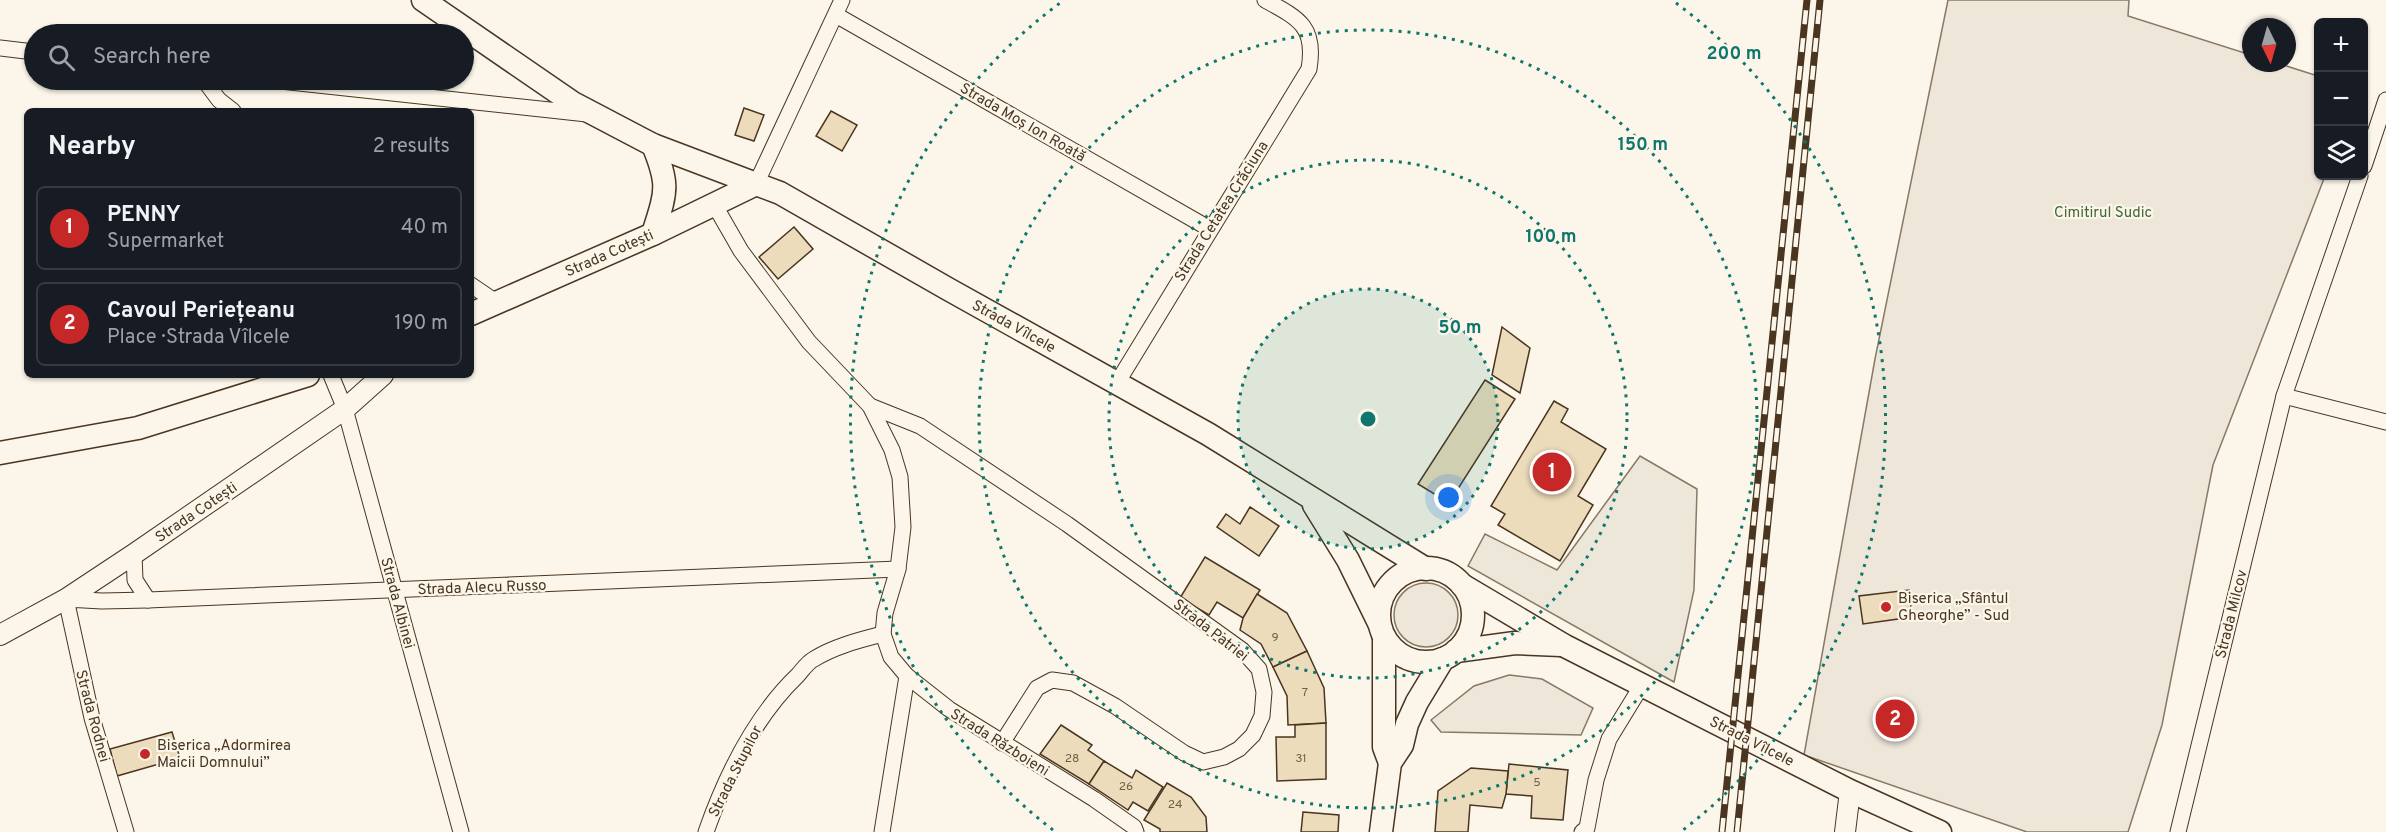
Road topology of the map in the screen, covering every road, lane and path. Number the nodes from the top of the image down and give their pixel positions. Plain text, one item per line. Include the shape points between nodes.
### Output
1 (423, 0) edge
2 (842, 0) edge
3 (1265, 0) edge
4 (836, 15) junction
5 (458, 24) edge
6 (474, 35) edge
7 (0, 48) edge
8 (24, 51) edge
9 (212, 90) edge
10 (361, 90) edge
11 (2386, 100) edge
12 (229, 108) edge
13 (596, 116) junction
14 (653, 145) junction
15 (2368, 154) edge
16 (2359, 180) edge
17 (756, 184) junction
18 (714, 204) junction
19 (1210, 229) junction
20 (653, 234) junction
21 (474, 287) edge
22 (496, 302) junction
23 (474, 313) edge
24 (298, 378) edge
25 (332, 378) edge
26 (380, 378) edge
27 (1117, 382) junction
28 (2284, 396) junction
29 (870, 406) junction
30 (345, 409) junction
31 (2386, 422) edge
32 (0, 453) edge
33 (1310, 498) junction
34 (134, 554) junction
35 (1426, 569) junction
36 (898, 570) junction
37 (1462, 585) junction
38 (394, 591) junction
39 (66, 598) junction
40 (148, 600) junction
41 (1382, 631) junction
42 (883, 634) junction
43 (0, 635) edge
44 (1565, 646) junction
45 (1450, 655) junction
46 (908, 676) junction
47 (1642, 685) junction
48 (1002, 743) junction
49 (1390, 763) junction
50 (1850, 791) junction
51 (126, 832) edge
52 (461, 832) edge
53 (706, 832) edge
54 (882, 832) edge
55 (1136, 832) edge
56 (1382, 832) edge
57 (1582, 832) edge
58 (1845, 832) edge
59 (1940, 832) edge
60 (2178, 832) edge

1 - 5 main road, Strada Vîlcele
2 - 4 street
3 - 19 street, Strada Cetatea Crăciuna via 1301,22 1312,50 1309,69
4 - 17 street
4 - 19 street, Strada Moș Ion Roată
6 - 13 main road, Strada Vîlcele
7 - 8 street
9 - 12 street
10 - 13 street
11 - 15 street
13 - 14 main road, Strada Vîlcele
14 - 17 main road, Strada Vîlcele
14 - 20 main road via 664,171 665,187
16 - 28 street, Strada Milcov
17 - 18 main road
17 - 27 main road, Strada Vîlcele via 780,193
18 - 20 main road, Strada Cotești
18 - 29 street via 741,251 809,342
19 - 27 street, Strada Cetatea Crăciuna
20 - 22 main road, Strada Cotești
21 - 22 street
22 - 23 main road, Strada Cotești
24 - 32 main road via 138,428
25 - 30 street, Strada Albinei
26 - 30 street, Strada Cotești
27 - 33 main road, Strada Vîlcele
28 - 31 street
28 - 60 street, Strada Milcov
29 - 36 street via 892,450 900,477 903,527
29 - 48 street, Strada Patriei via 921,426 1047,511 1242,650 1259,669 1264,692 1262,716 1253,735 1224,757 1203,762 1115,705 1073,683 1052,680 1037,688
30 - 34 street, Strada Cotești
30 - 38 street, Strada Albinei
33 - 35 main road, Strada Vîlcele
33 - 41 main road, Strada Vîlcele via 1348,560
34 - 39 street, Strada Cotești
34 - 40 street via 135,580
35 - 37 main road via 1444,572
35 - 41 main road via 1413,570 1390,585 1379,610
36 - 38 street, Strada Alecu Russo
36 - 42 street
37 - 44 main road, Strada Vîlcele
37 - 45 main road via 1469,598 1472,620 1466,640
38 - 40 street, Strada Alecu Russo
38 - 52 street, Strada Albinei
39 - 40 street, Strada Alecu Russo via 102,602
39 - 43 street, Strada Cotești
39 - 51 street, Strada Rodnei via 92,718
41 - 45 main road via 1392,648 1410,659 1430,662
41 - 49 main road via 1384,747
42 - 46 street, Strada Războieni via 891,657
42 - 53 street, Strada Stupilor via 813,659 787,685 751,734
44 - 45 main road, Strada Vîlcele via 1515,643
44 - 47 main road, Strada Vîlcele
45 - 49 main road via 1417,702 1402,746
46 - 48 street, Strada Războieni via 948,709
46 - 54 street
47 - 50 main road, Strada Vîlcele
47 - 57 street via 1609,739 1587,828
48 - 55 street, Strada Războieni via 1094,799
49 - 56 main road
50 - 58 street
50 - 59 main road, Strada Vîlcele

